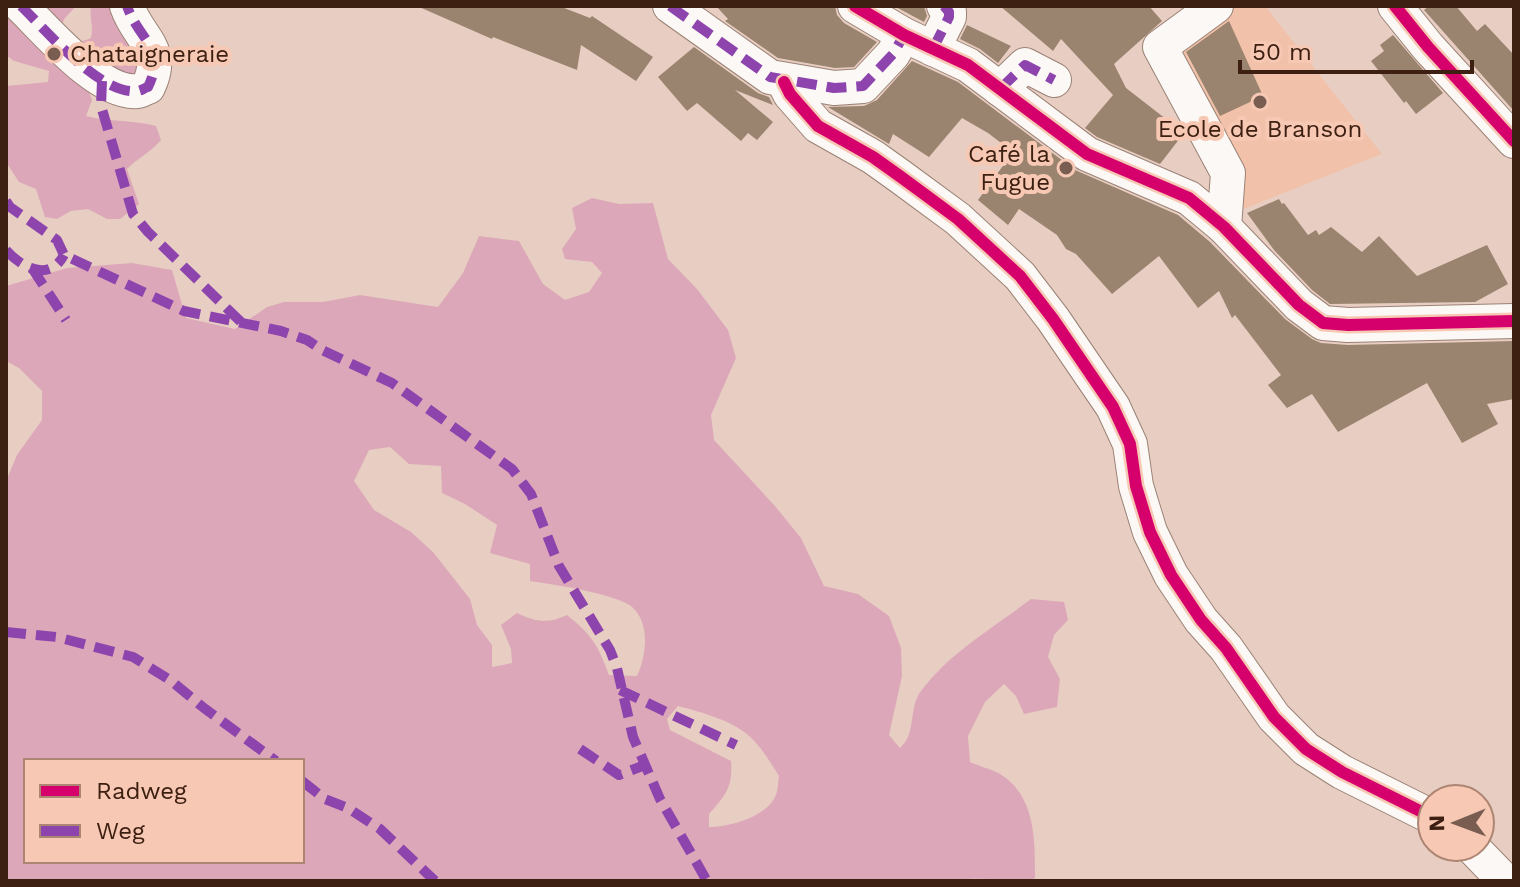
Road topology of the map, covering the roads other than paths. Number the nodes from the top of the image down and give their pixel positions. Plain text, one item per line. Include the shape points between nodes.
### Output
1 (21, 6) edge
2 (127, 6) edge
3 (670, 6) edge
4 (855, 6) edge
5 (944, 6) edge
6 (1216, 6) edge
7 (1395, 6) edge
8 (919, 42) junction
9 (1054, 80) dead end
10 (784, 82) junction
11 (1000, 89) junction
12 (1514, 141) edge
13 (1224, 227) junction
14 (1514, 321) edge
15 (1416, 809) edge
16 (1488, 863) edge
17 (1505, 881) edge

1 - 2 street via 102,81 137,91 148,87 156,70 153,52
3 - 10 street
4 - 8 street
5 - 8 street via 949,17
6 - 13 street via 1160,47 1228,173
7 - 12 street
8 - 10 street via 893,54 863,86
8 - 11 street via 968,65
9 - 11 street via 1025,65
10 - 15 street via 818,126 873,157 958,219 1020,276 1113,407 1130,444 1150,532 1201,620 1274,717 1306,749
11 - 13 street via 1087,154 1189,198
13 - 14 street via 1323,323
16 - 17 street

